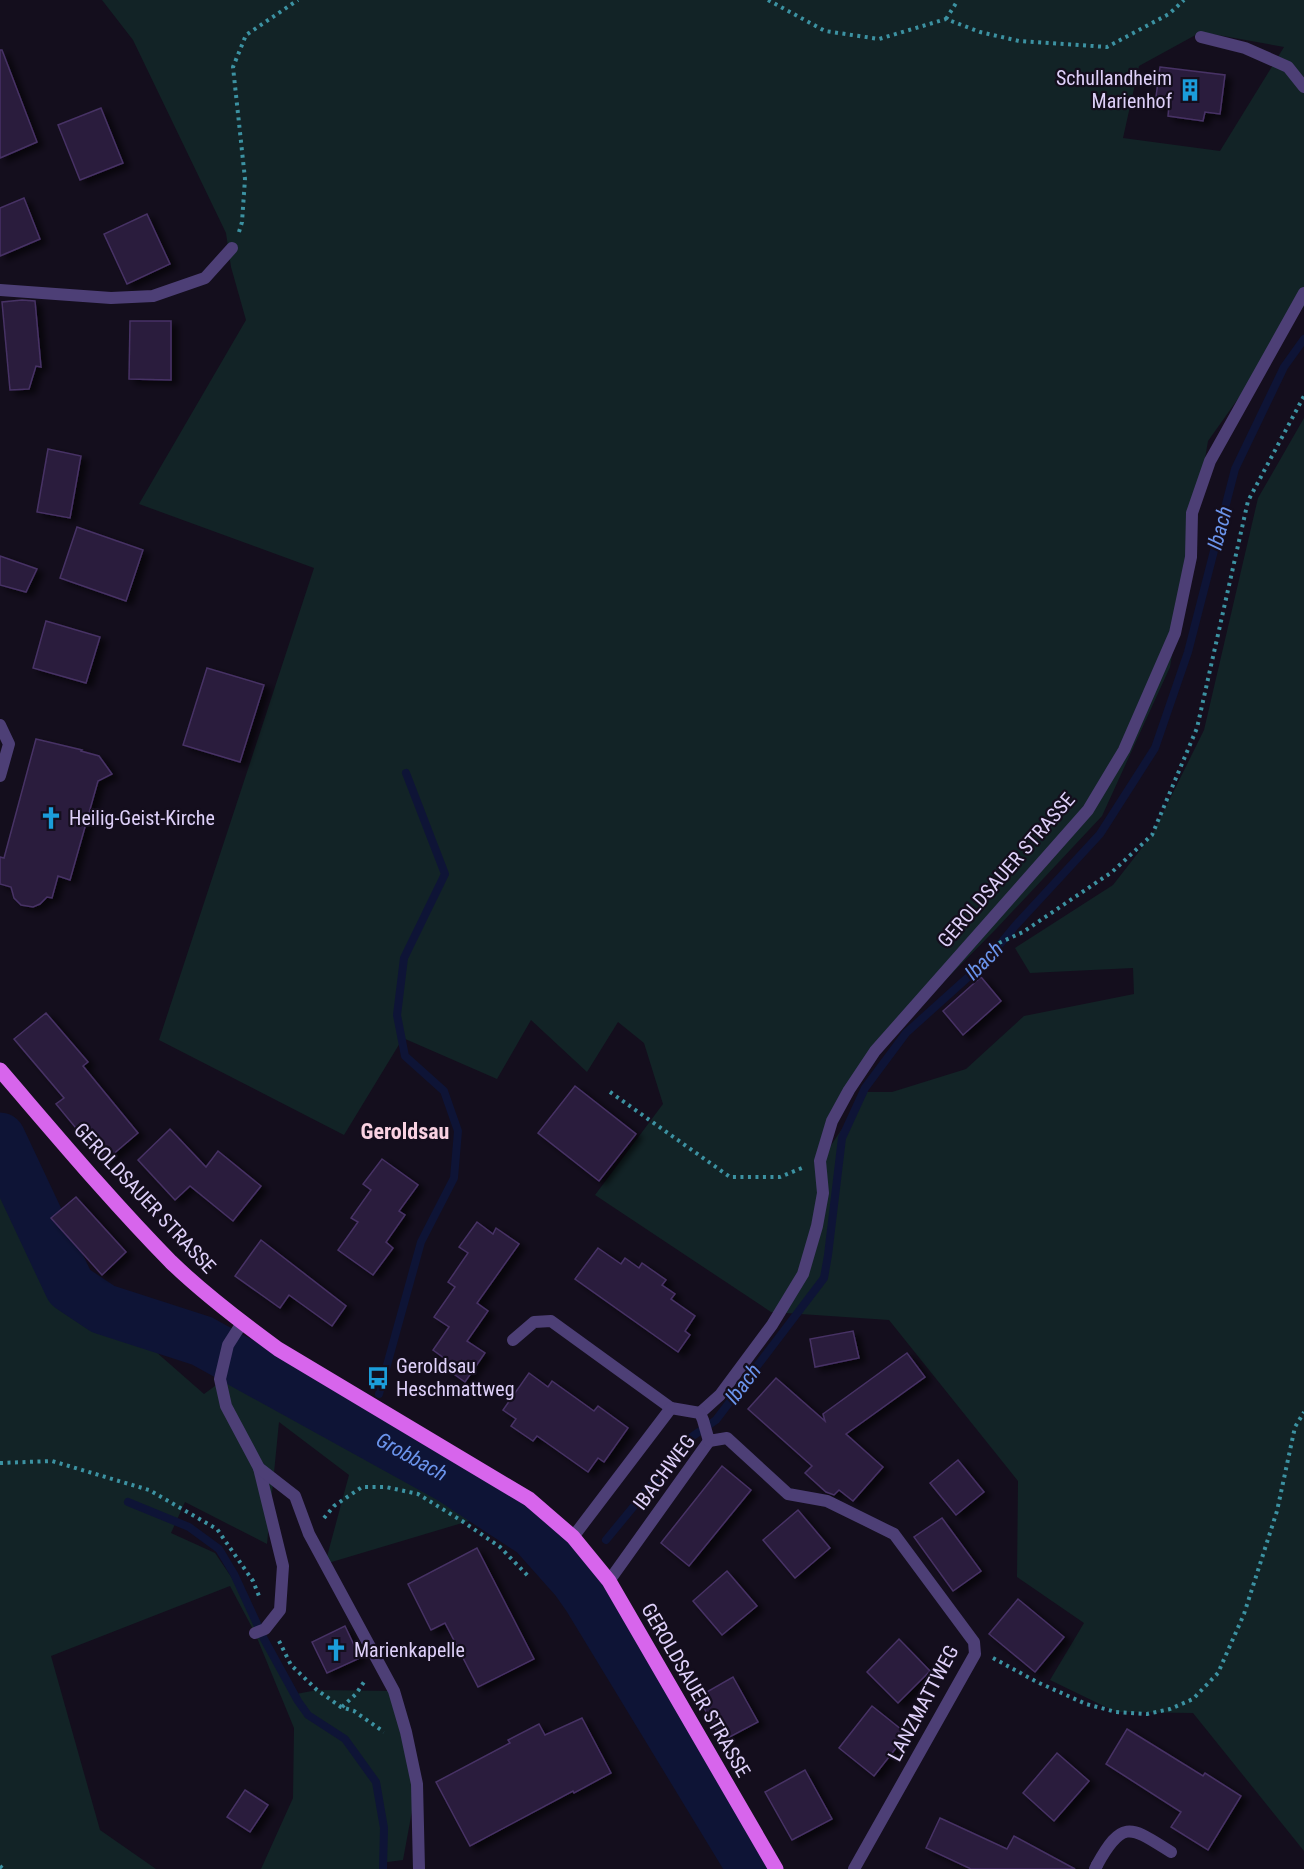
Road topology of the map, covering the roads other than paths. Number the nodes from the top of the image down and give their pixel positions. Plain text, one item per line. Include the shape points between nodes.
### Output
1 (1201, 37) dead end
2 (1304, 87) edge
3 (232, 248) road end
4 (0, 290) edge
5 (1304, 293) edge
6 (0, 725) edge
7 (0, 776) edge
8 (0, 1070) edge
9 (242, 1323) junction
10 (513, 1340) dead end
11 (671, 1408) junction
12 (701, 1416) junction
13 (709, 1438) junction
14 (259, 1468) junction
15 (894, 1534) joint
16 (573, 1537) junction
17 (609, 1581) junction
18 (264, 1629) road end
19 (1171, 1852) dead end
20 (1096, 1867) edge
21 (419, 1869) edge
22 (776, 1869) edge
23 (854, 1869) edge

1 - 2 street via 1245,48 1288,67
3 - 4 street via 205,278 153,296 111,298
5 - 12 street, GEROLDSAUER STRASSE via 1210,460 1192,513 1191,557 1175,633 1124,750 1088,810 876,1051 849,1090 832,1121 820,1161 823,1193 803,1274 772,1325
6 - 7 street via 9,744
8 - 9 main road, GEROLDSAUER STRASSE via 171,1262
9 - 14 street via 228,1345 220,1378 226,1406
9 - 16 main road, GEROLDSAUER STRASSE via 278,1349 529,1499
10 - 11 street via 534,1322 551,1321
11 - 12 street
11 - 16 street
12 - 13 street
13 - 15 street, IBACHWEG via 728,1438 788,1494 827,1501
13 - 17 street, IBACHWEG
14 - 18 street via 283,1566 280,1610
14 - 21 street via 296,1496 309,1534 394,1691 417,1784
15 - 23 street, LANZMATTWEG via 974,1642 975,1654
16 - 17 main road, GEROLDSAUER STRASSE
17 - 22 main road, GEROLDSAUER STRASSE
19 - 20 street via 1131,1830 1114,1838

